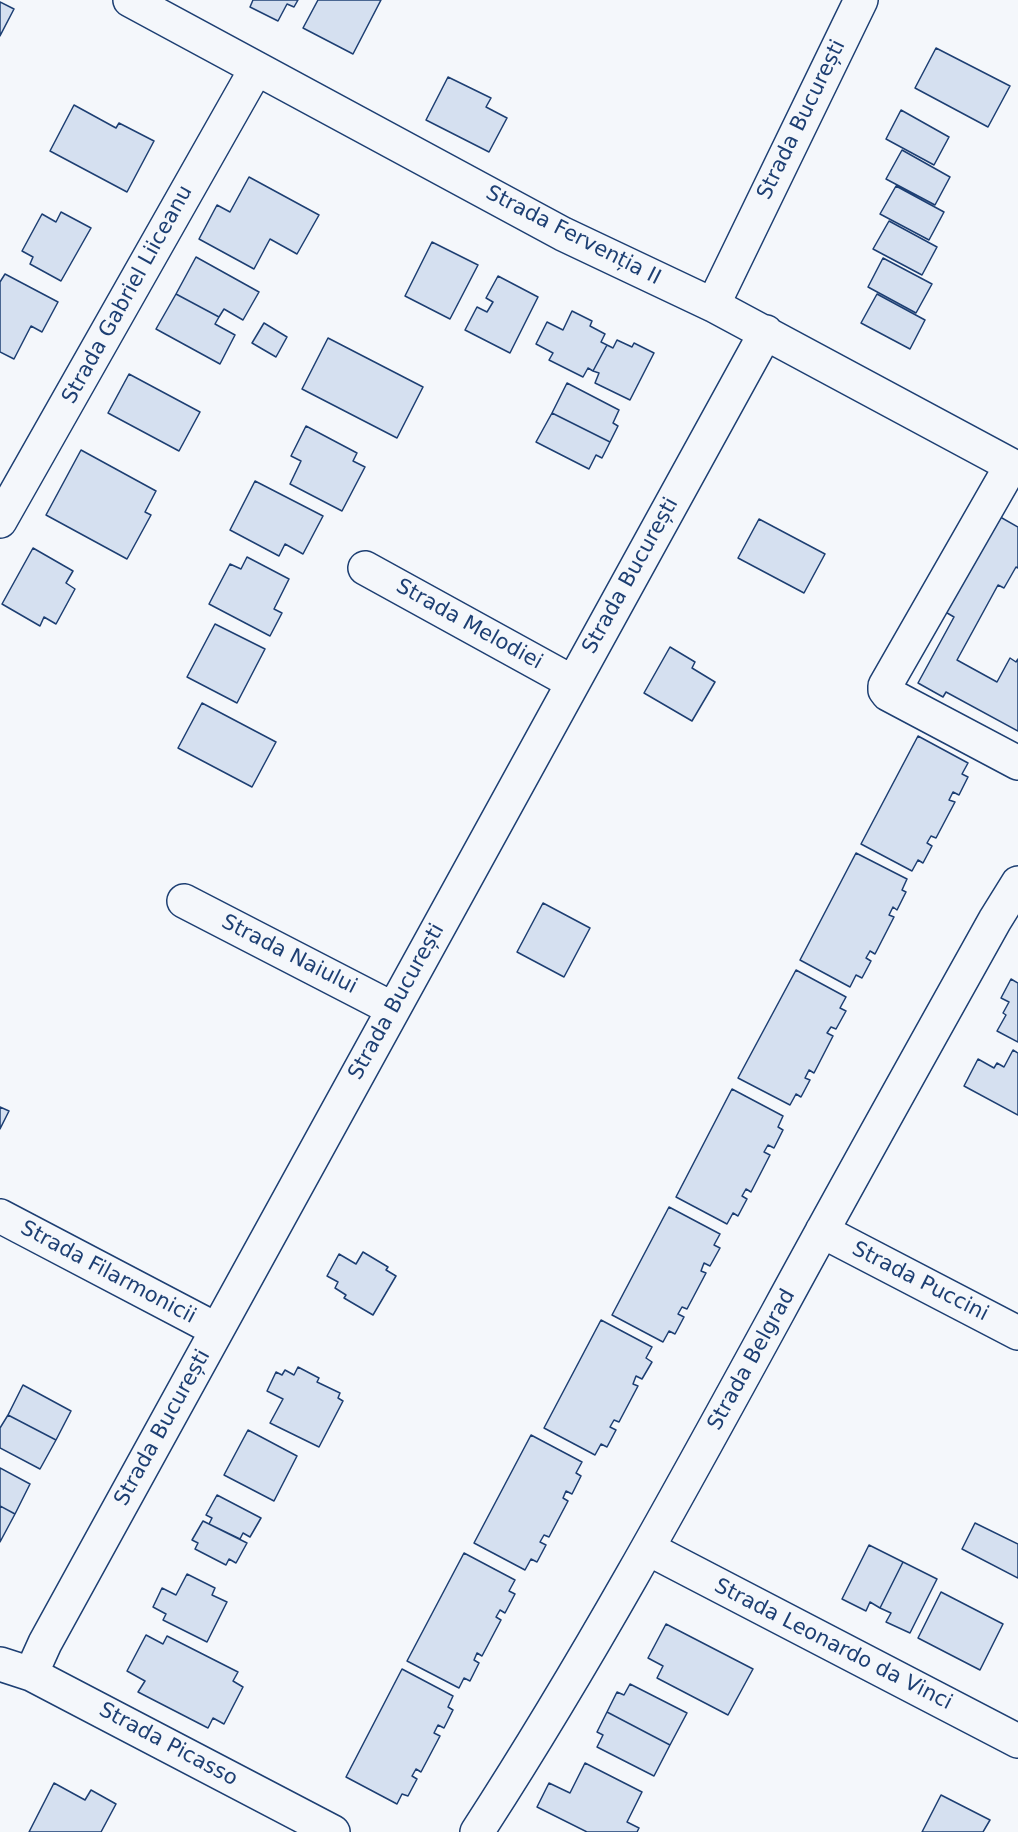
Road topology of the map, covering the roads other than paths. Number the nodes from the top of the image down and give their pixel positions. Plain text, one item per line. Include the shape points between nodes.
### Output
1 (130, 0) edge
2 (861, 0) edge
3 (256, 69) junction
4 (713, 304) junction
5 (766, 332) junction
6 (1014, 468) edge
7 (0, 521) edge
8 (365, 568) dead end
9 (572, 682) junction
10 (1018, 763) edge
11 (1018, 883) edge
12 (184, 901) dead end
13 (1006, 926) edge
14 (393, 1009) junction
15 (0, 1216) edge
16 (822, 1231) junction
17 (217, 1330) junction
18 (1018, 1333) edge
19 (649, 1549) junction
20 (0, 1664) edge
21 (31, 1674) junction
22 (1018, 1741) edge
23 (333, 1832) edge
24 (477, 1832) edge

1 - 3 street, Strada Fervenția II
2 - 4 street, Strada București
3 - 4 street, Strada Fervenția II via 563,234
3 - 7 street, Strada Gabriel Liiceanu
4 - 5 street, Strada Fervenția II
5 - 6 street, Strada Fervenția II
5 - 9 street, Strada București
6 - 10 street via 885,690
8 - 9 street, Strada Melodiei
9 - 14 street, Strada București
11 - 13 street, Strada Belgrad
12 - 14 street, Strada Naiului
13 - 16 street, Strada Belgrad
14 - 17 street, Strada București
15 - 17 street, Strada Filarmonicii
16 - 18 street, Strada Puccini
16 - 19 street, Strada Belgrad
17 - 21 street, Strada București
19 - 22 street, Strada Leonardo da Vinci
19 - 24 street, Strada Belgrad
20 - 21 street, Strada Picasso
21 - 23 street, Strada Picasso

